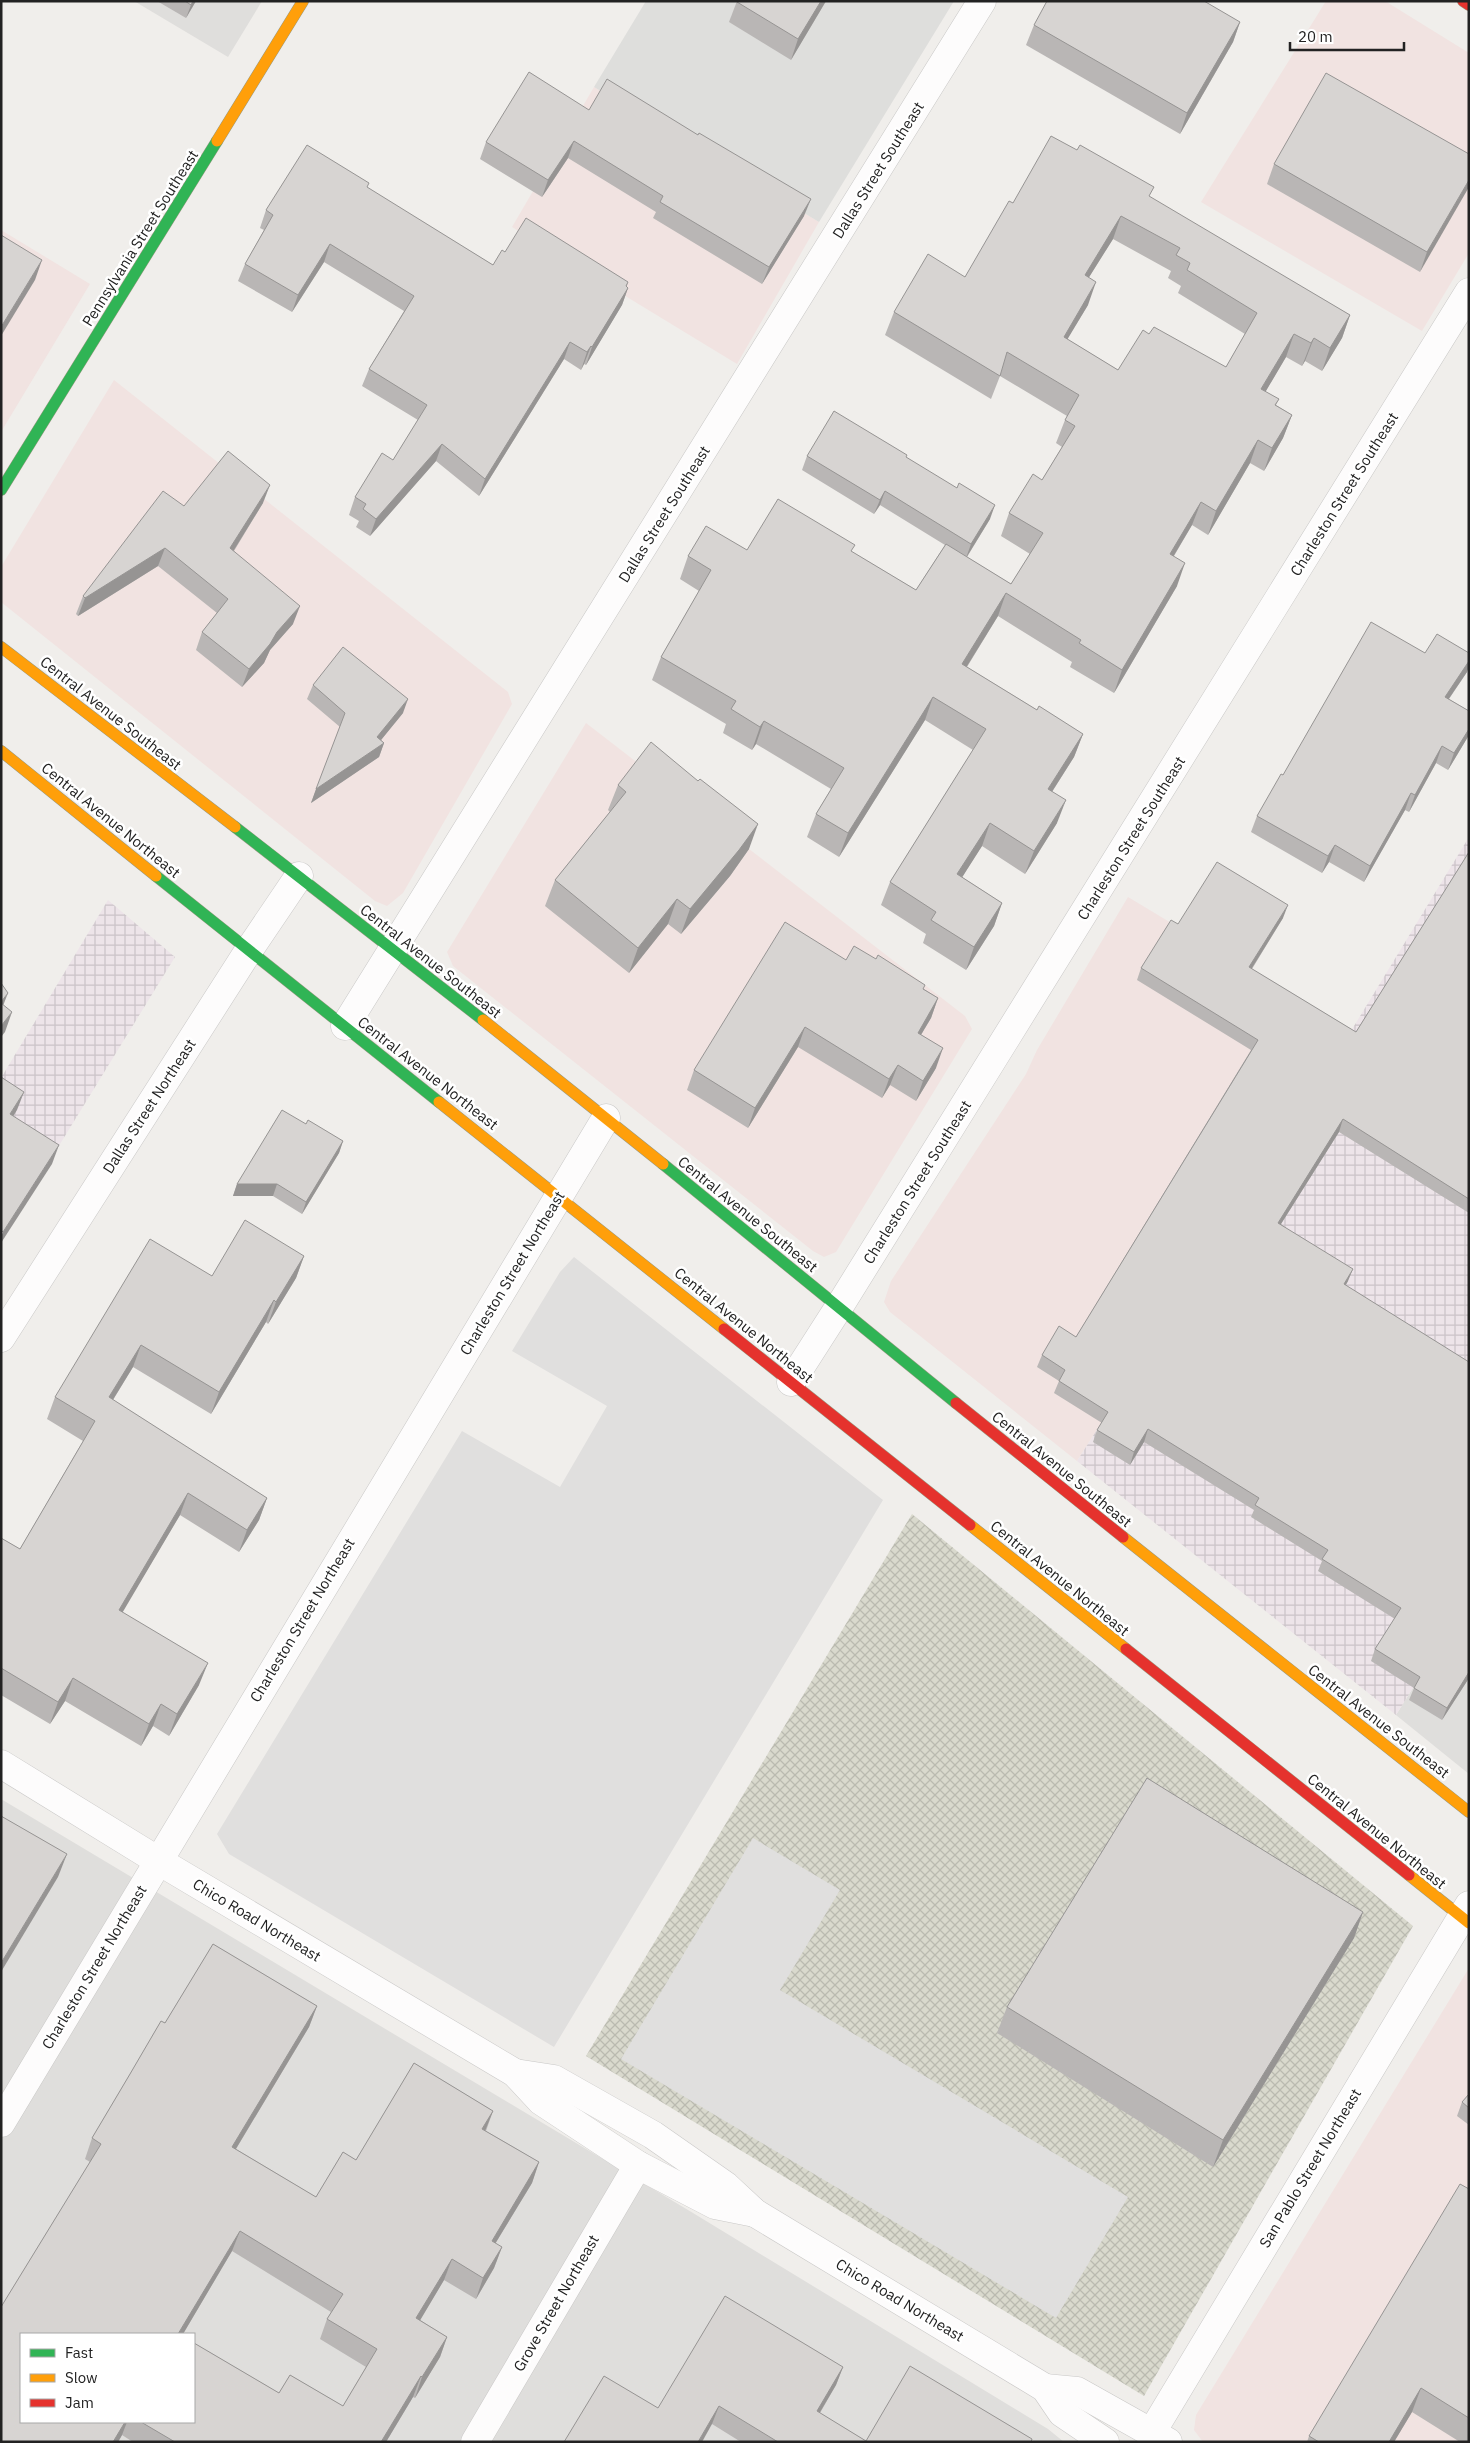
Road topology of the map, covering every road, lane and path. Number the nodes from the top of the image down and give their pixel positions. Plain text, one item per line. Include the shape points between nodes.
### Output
1 (303, 1) edge
2 (982, 1) edge
3 (1463, 1) edge
4 (1469, 5) edge
5 (1469, 292) edge
6 (1, 490) edge
7 (1, 647) edge
8 (1, 751) edge
9 (299, 876) junction
10 (249, 950) junction
11 (394, 950) junction
12 (345, 1026) junction
13 (606, 1118) junction
14 (559, 1196) junction
15 (839, 1307) junction
16 (1, 1338) edge
17 (791, 1382) junction
18 (1, 1764) edge
19 (1469, 1812) edge
20 (157, 1860) junction
21 (1466, 1915) edge
22 (514, 2073) junction
23 (1, 2122) edge
24 (638, 2165) junction
25 (755, 2212) junction
26 (1045, 2388) junction
27 (1160, 2437) edge
28 (475, 2442) edge
29 (1105, 2442) edge

1 - 6 main road, Pennsylvania Street Southeast
2 - 11 street, Dallas Street Southeast
3 - 4 main road
5 - 15 street, Charleston Street Southeast
7 - 9 main road, Central Avenue Southeast
8 - 10 main road, Central Avenue Northeast
9 - 10 street, Dallas Street Northeast
9 - 11 main road, Central Avenue Southeast
10 - 12 main road, Central Avenue Northeast
10 - 16 street, Dallas Street Northeast
11 - 12 street, Dallas Street Southeast
11 - 13 main road, Central Avenue Southeast
12 - 14 main road, Central Avenue Northeast
13 - 14 street, Charleston Street Northeast
13 - 15 main road, Central Avenue Southeast
14 - 17 main road, Central Avenue Northeast
14 - 20 street, Charleston Street Northeast
15 - 17 street, Charleston Street Southeast
15 - 19 main road, Central Avenue Southeast via 1058,1486
17 - 21 main road, Central Avenue Northeast
18 - 20 street, Chico Road Northeast
20 - 22 street, Chico Road Northeast
20 - 23 street, Charleston Street Northeast
21 - 27 street, San Pablo Street Northeast
22 - 24 street, Chico Road Northeast via 541,2100
22 - 25 street, Chico Road Northeast via 554,2079 653,2135 726,2186
24 - 25 street, Chico Road Northeast via 715,2205
24 - 28 street, Grove Street Northeast
25 - 26 street, Chico Road Northeast
26 - 27 street, Chico Road Northeast via 1076,2391
26 - 29 street, Chico Road Northeast via 1062,2413

